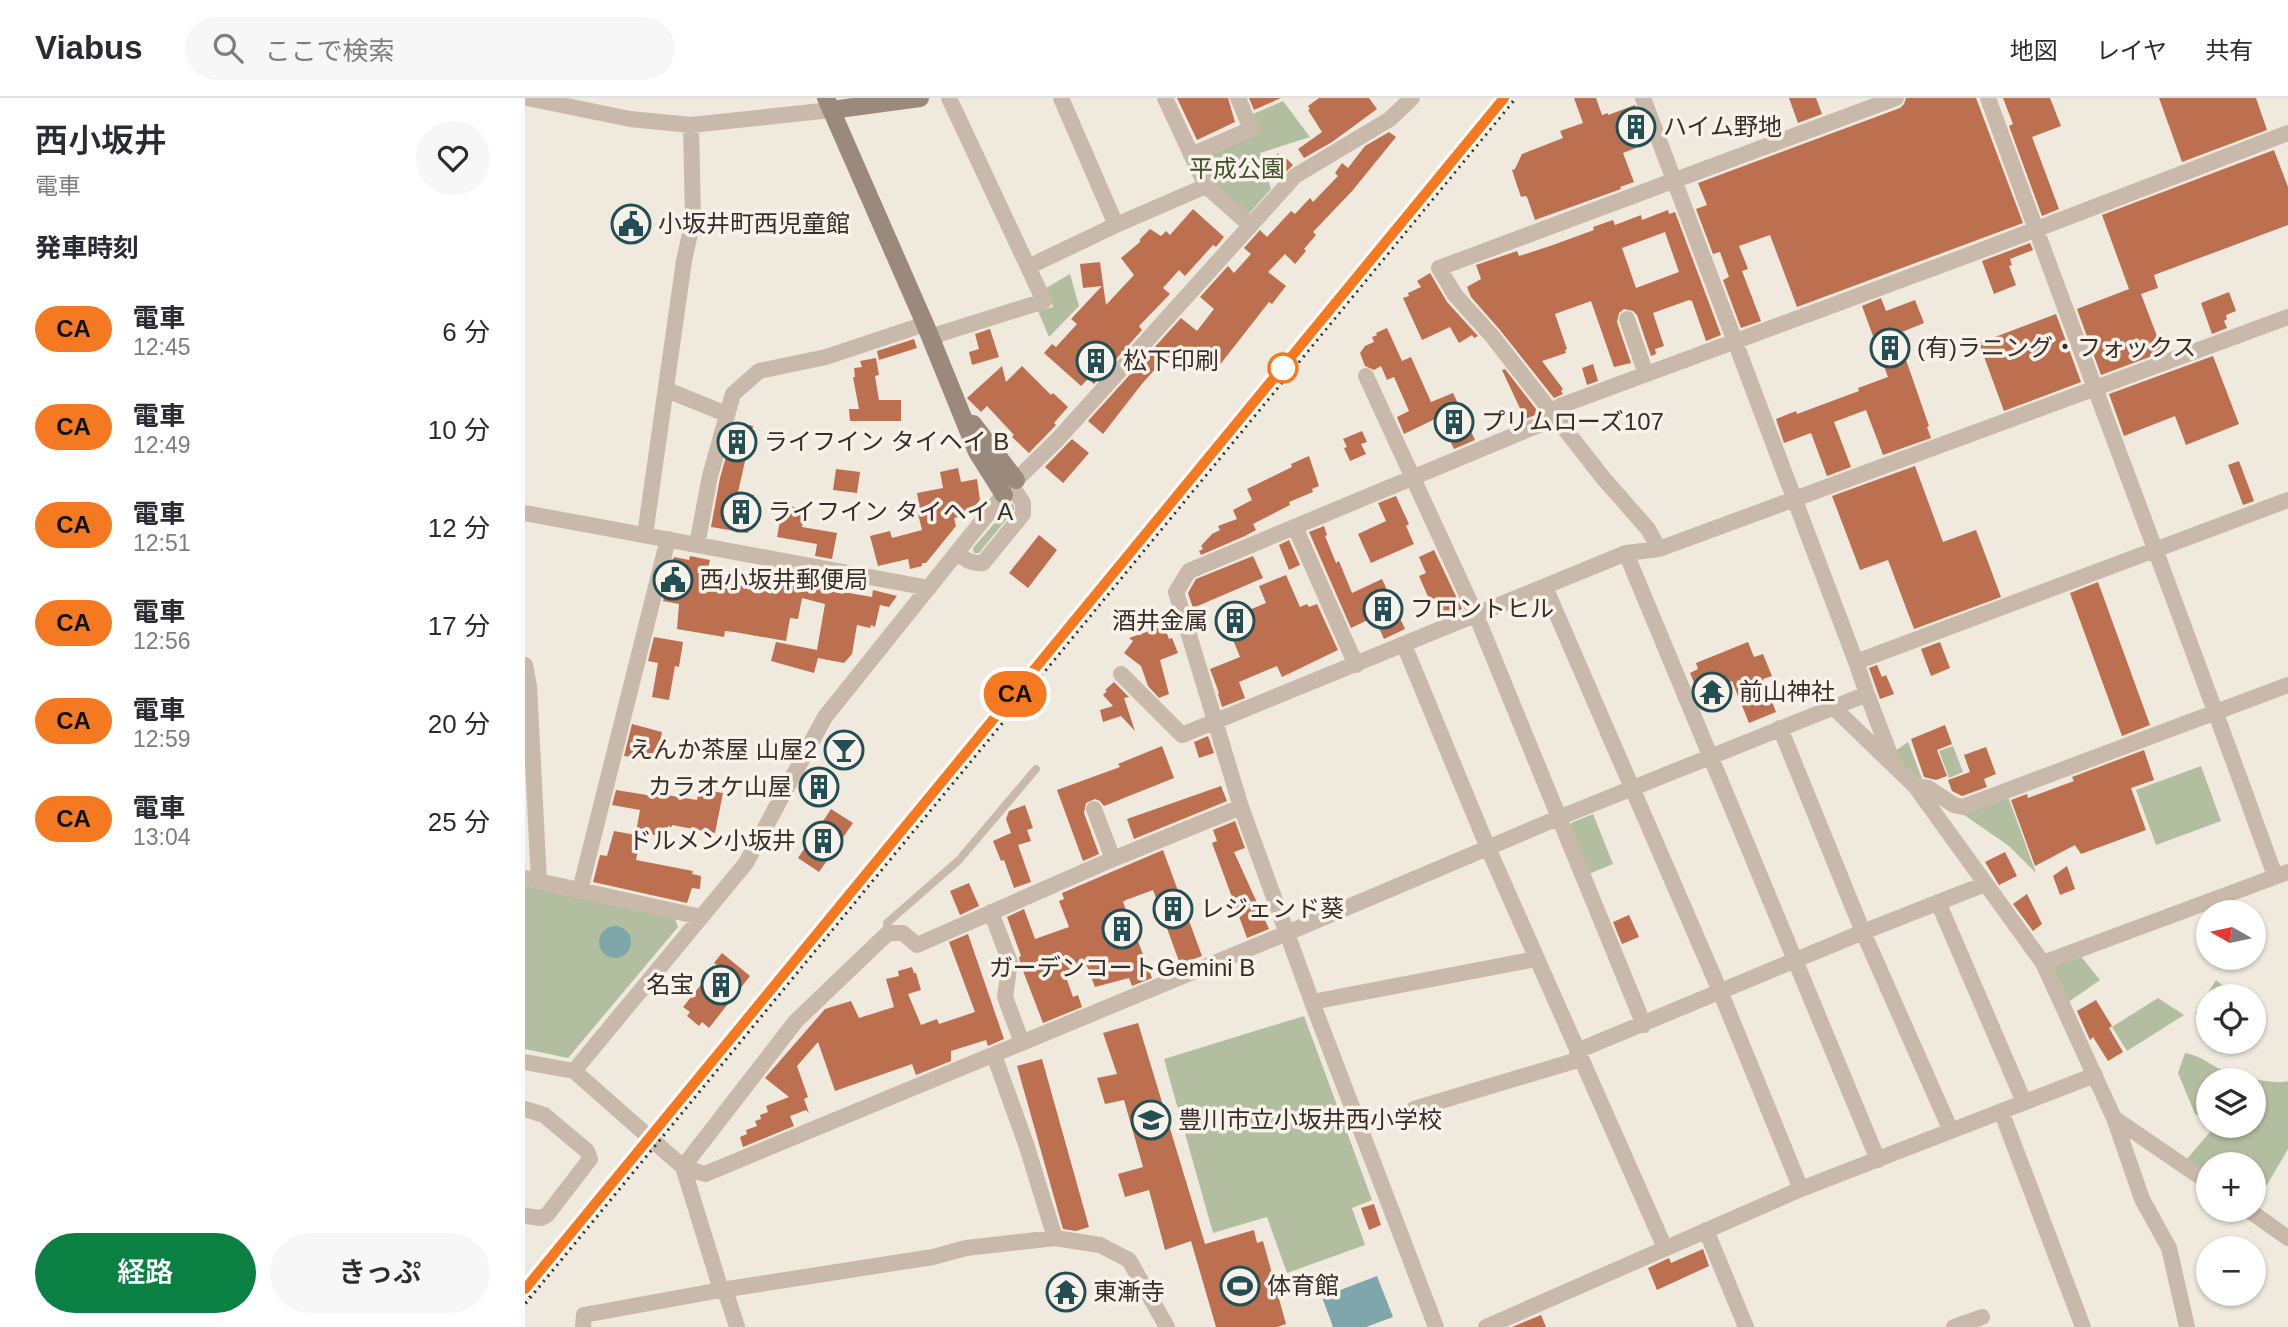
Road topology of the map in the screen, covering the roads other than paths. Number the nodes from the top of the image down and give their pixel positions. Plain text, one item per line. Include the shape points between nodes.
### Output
1 (527, 98) edge
2 (920, 98) edge
3 (949, 98) edge
4 (1061, 98) edge
5 (1165, 98) edge
6 (1238, 98) edge
7 (1412, 98) edge
8 (1643, 98) edge
9 (1896, 98) edge
10 (1988, 98) edge
11 (829, 104) edge
12 (691, 125) junction
13 (2288, 133) edge
14 (1191, 155) junction
15 (1675, 180) junction
16 (1206, 186) junction
17 (1116, 225) junction
18 (1250, 225) junction
19 (2035, 229) junction
20 (1028, 267) junction
21 (2288, 317) edge
22 (1627, 319) dead end
23 (928, 330) junction
24 (1736, 341) junction
25 (1646, 374) junction
26 (1366, 376) dead end
27 (2095, 389) junction
28 (667, 390) junction
29 (726, 414) junction
30 (1553, 414) junction
31 (1413, 478) junction
32 (1010, 487) junction
33 (1795, 500) junction
34 (2288, 500) edge
35 (525, 513) edge
36 (1295, 527) junction
37 (645, 535) junction
38 (668, 540) junction
39 (697, 545) junction
40 (1659, 549) junction
41 (2157, 550) junction
42 (957, 553) junction
43 (1626, 553) junction
44 (1545, 587) junction
45 (929, 588) junction
46 (1476, 615) junction
47 (1404, 645) junction
48 (1856, 662) junction
49 (525, 665) edge
50 (1356, 665) junction
51 (1121, 674) dead end
52 (2288, 685) edge
53 (1867, 694) junction
54 (1833, 707) junction
55 (2217, 712) junction
56 (1215, 722) junction
57 (1780, 729) junction
58 (1710, 756) junction
59 (1895, 768) junction
60 (1036, 769) dead end
61 (1915, 786) junction
62 (1633, 788) junction
63 (1241, 807) junction
64 (1094, 809) dead end
65 (1558, 818) junction
66 (1488, 848) junction
67 (1113, 859) junction
68 (2282, 874) edge
69 (532, 879) edge
70 (1985, 884) junction
71 (580, 890) junction
72 (1938, 902) junction
73 (991, 912) junction
74 (701, 917) junction
75 (1863, 932) junction
76 (888, 933) junction
77 (1287, 933) junction
78 (1536, 959) junction
79 (1795, 960) junction
80 (2043, 963) junction
81 (1720, 991) junction
82 (1312, 1002) junction
83 (1644, 1025) junction
84 (1022, 1043) junction
85 (994, 1055) junction
86 (1579, 1055) junction
87 (525, 1062) edge
88 (574, 1071) junction
89 (2095, 1074) junction
90 (2024, 1102) junction
91 (525, 1109) edge
92 (1414, 1109) dead end
93 (2001, 1111) junction
94 (2115, 1118) junction
95 (1951, 1131) junction
96 (1878, 1160) junction
97 (683, 1167) junction
98 (2196, 1174) edge
99 (1801, 1189) junction
100 (525, 1216) edge
101 (2265, 1222) edge
102 (1706, 1230) junction
103 (1055, 1238) junction
104 (2288, 1238) edge
105 (1665, 1248) junction
106 (721, 1290) junction
107 (1982, 1317) dead end
108 (583, 1327) edge
109 (737, 1327) edge
110 (1167, 1327) edge
111 (1436, 1327) edge
112 (1486, 1327) edge
113 (1746, 1327) edge
114 (1954, 1327) edge
115 (2083, 1327) edge
116 (2187, 1327) edge

1 - 12 street via 630,119
2 - 11 street
3 - 20 street
4 - 17 street
5 - 14 street
6 - 14 street via 1251,129
7 - 18 street via 1390,119 1294,176
8 - 15 street
9 - 15 street
10 - 19 street
11 - 12 street
11 - 23 street
12 - 28 street via 693,220
13 - 19 street
14 - 16 street
15 - 24 street
15 - 30 street via 1439,268 1455,295
16 - 17 street
16 - 18 street
17 - 20 street
18 - 32 street
19 - 24 street
19 - 27 street
20 - 23 street via 1044,301
21 - 27 street
22 - 25 street
23 - 29 street via 759,371 733,394
23 - 32 street via 960,407
24 - 25 street
24 - 33 street
25 - 30 street via 1560,406
26 - 31 street
27 - 33 street
27 - 41 street
28 - 29 street
28 - 37 street
29 - 39 street
30 - 31 street via 1546,422
30 - 40 street via 1648,529
31 - 36 street
31 - 46 street
32 - 42 street
32 - 42 street via 1023,503 1023,514 983,563 968,562
33 - 40 street
33 - 48 street
34 - 41 street
35 - 37 street
36 - 50 street
36 - 56 street via 1189,571 1176,592
37 - 38 street
38 - 39 street
38 - 71 street
39 - 45 street
40 - 43 street
41 - 48 street
41 - 55 street
42 - 45 street
43 - 44 street
43 - 58 street
44 - 46 street
44 - 62 street
45 - 74 street via 825,717 747,863
46 - 47 street
46 - 65 street
47 - 50 street
47 - 66 street
48 - 53 street
49 - 69 street
50 - 56 street
51 - 56 street via 1182,735
52 - 55 street
53 - 54 street
53 - 59 street
54 - 57 street
54 - 59 street
55 - 61 street via 1963,807
55 - 68 street
56 - 63 street
57 - 58 street
57 - 75 street
58 - 62 street
58 - 79 street
59 - 61 street
60 - 76 lane via 959,860 887,923
61 - 70 street
62 - 65 street
62 - 81 street
63 - 67 street
63 - 77 street
64 - 67 street
65 - 66 street
65 - 83 street
66 - 77 street
66 - 78 street
67 - 73 street
68 - 80 street
69 - 71 street
70 - 72 street
70 - 80 street
71 - 74 street
72 - 75 street
72 - 90 street
73 - 76 street via 917,945 903,933
73 - 84 street via 1010,962 1005,997
74 - 88 street
75 - 79 street
75 - 95 street
76 - 97 street via 796,1021
77 - 82 street
77 - 84 street
78 - 82 street
78 - 86 street
79 - 81 street
79 - 96 street
80 - 89 street
81 - 83 street
81 - 99 street
82 - 111 street
83 - 86 street
84 - 85 street
85 - 97 street via 705,1174
85 - 103 street
86 - 92 street
86 - 105 street
87 - 88 street
88 - 97 street
89 - 90 street
89 - 94 street
90 - 93 street
91 - 100 street via 544,1115 587,1151 590,1159 547,1215
93 - 95 street
93 - 115 street
94 - 98 street
94 - 116 street via 2142,1199 2169,1248
95 - 96 street
96 - 99 street
97 - 106 street
99 - 102 street
101 - 104 street
102 - 105 street
102 - 113 street
103 - 106 street via 966,1248
103 - 110 street via 1100,1245 1129,1260
105 - 112 street
106 - 108 street via 584,1315
106 - 109 street
107 - 114 street

